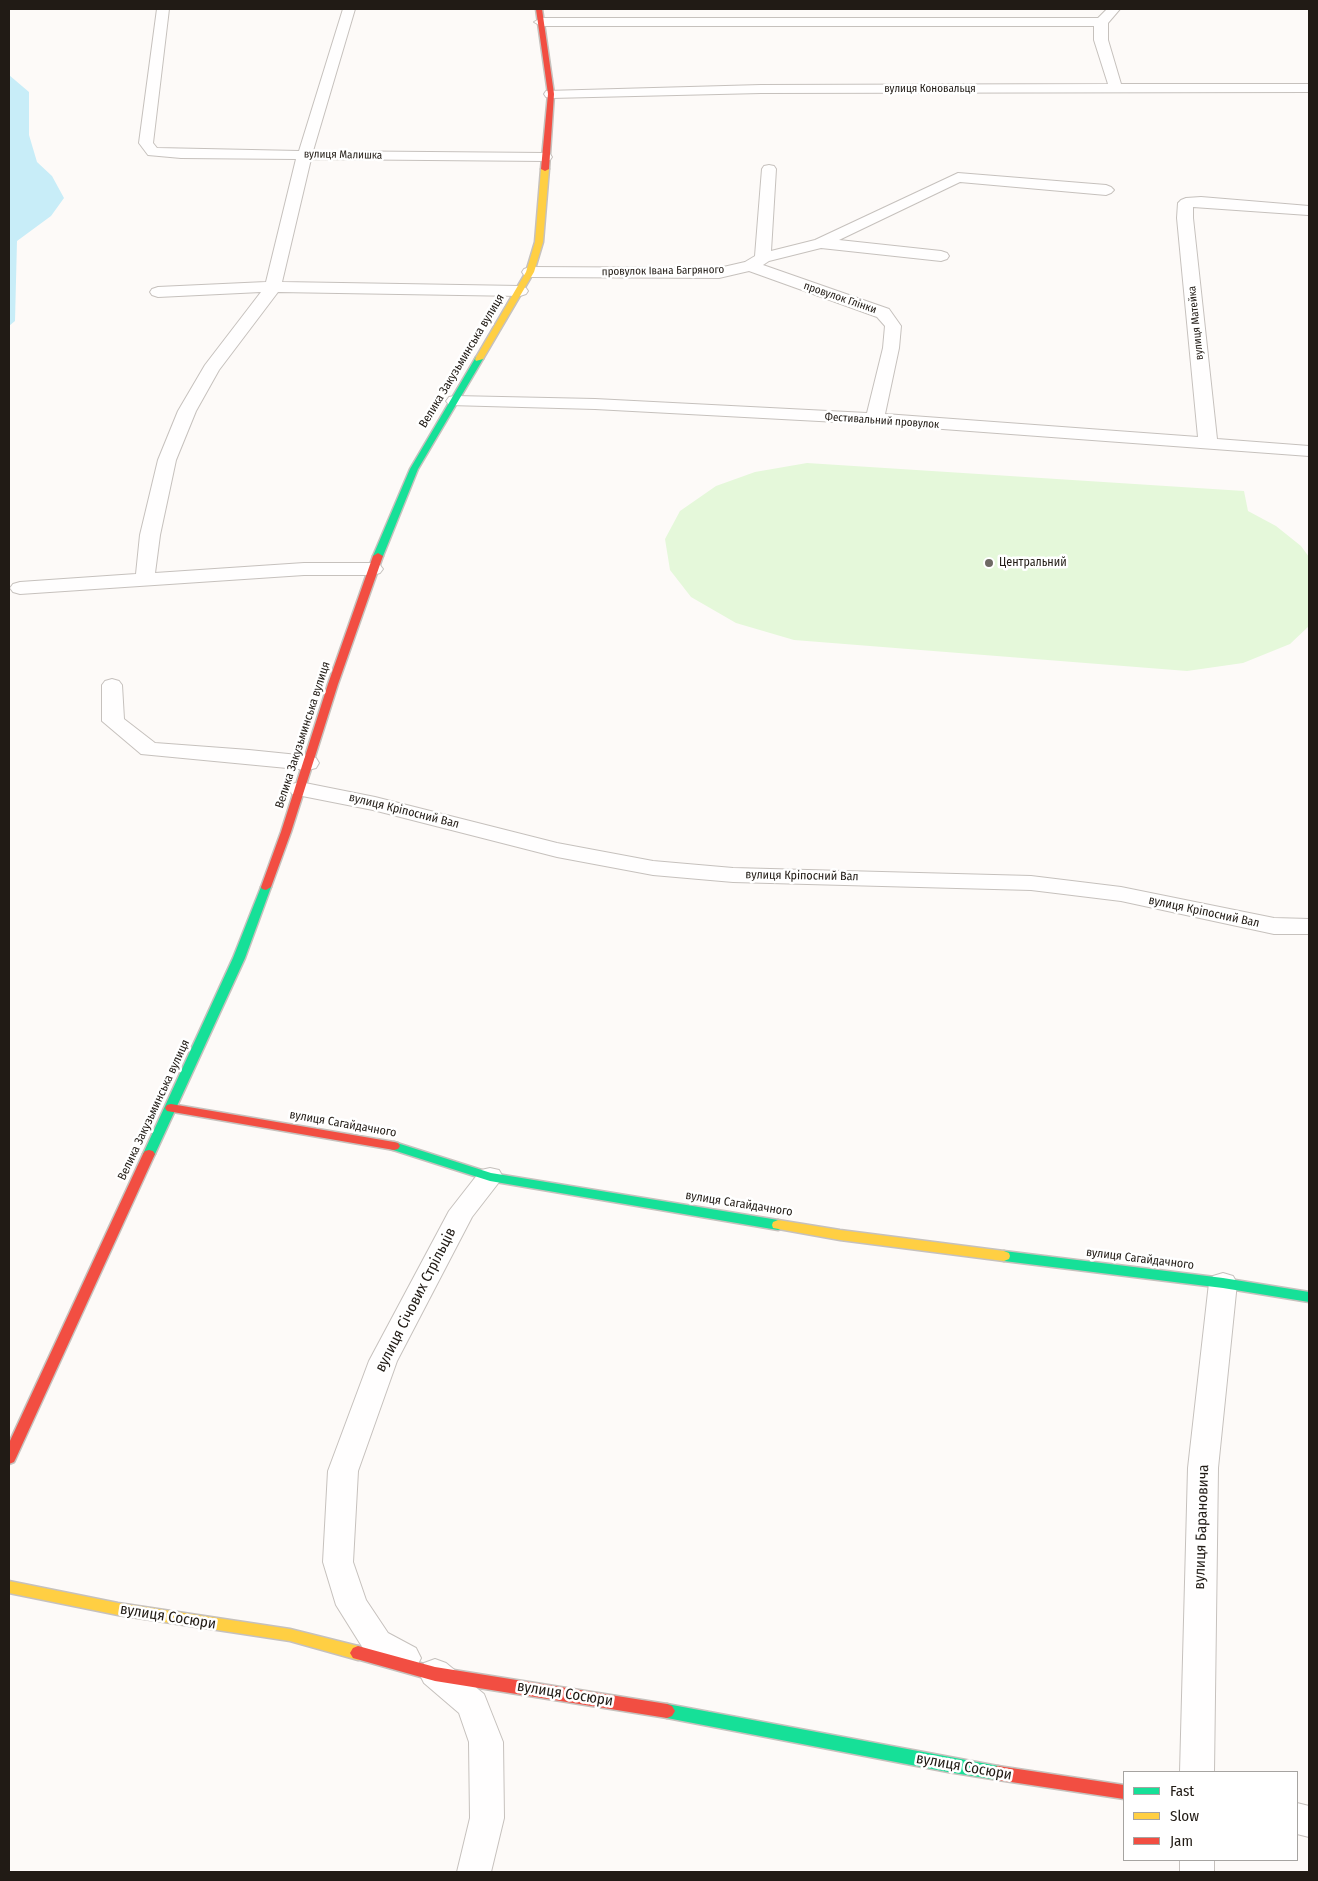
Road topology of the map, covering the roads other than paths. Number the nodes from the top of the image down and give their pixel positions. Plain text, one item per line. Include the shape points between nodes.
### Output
1 (162, 9) edge
2 (349, 9) edge
3 (539, 9) edge
4 (1114, 9) edge
5 (1022, 14) edge
6 (842, 15) edge
7 (541, 22) junction
8 (1100, 22) junction
9 (1116, 88) junction
10 (1309, 88) edge
11 (551, 94) junction
12 (305, 154) junction
13 (545, 157) junction
14 (769, 169) dead end
15 (1106, 190) dead end
16 (1308, 210) dead end
17 (821, 243) junction
18 (941, 256) dead end
19 (756, 262) junction
20 (530, 272) junction
21 (273, 287) junction
22 (520, 291) junction
23 (158, 292) dead end
24 (455, 401) junction
25 (875, 419) junction
26 (1208, 443) junction
27 (1309, 450) edge
28 (373, 569) junction
29 (145, 578) junction
30 (20, 588) dead end
31 (112, 685) dead end
32 (308, 763) junction
33 (300, 790) junction
34 (1309, 927) edge
35 (171, 1108) junction
36 (490, 1177) junction
37 (1222, 1283) junction
38 (1309, 1297) edge
39 (9, 1458) edge
40 (9, 1587) edge
41 (435, 1674) junction
42 (1197, 1771) edge
43 (1123, 1792) edge
44 (474, 1872) edge

1 - 12 street, вулиця Малишка via 146,143 154,152
2 - 12 street
3 - 7 street, Велика Закузьминська вулиця
4 - 8 street
5 - 6 street
5 - 8 street
6 - 7 street
7 - 11 street, Велика Закузьминська вулиця
8 - 9 street via 1101,40
9 - 10 street, вулиця Коновальця
9 - 11 street, вулиця Коновальця via 761,89
11 - 13 street, Велика Закузьминська вулиця
12 - 13 street, вулиця Малишка
12 - 21 street
13 - 20 street, Велика Закузьминська вулиця via 539,242
14 - 19 street
15 - 17 street via 958,177
16 - 26 street, вулиця Матейка via 1186,203 1184,218
17 - 18 street
17 - 19 street, провулок Івана Багряного
19 - 20 street, провулок Івана Багряного via 719,273
19 - 25 street, провулок Глінки via 883,313 893,326 892,348
20 - 22 street, Велика Закузьминська вулиця
21 - 22 street
21 - 23 street
21 - 29 street via 211,369 188,411 167,460 150,535
22 - 24 street, Велика Закузьминська вулиця
24 - 25 street, Фестивальний провулок via 595,404
24 - 28 street, Велика Закузьминська вулиця via 414,469
25 - 26 street, Фестивальний провулок
26 - 27 street, Фестивальний провулок
28 - 29 street via 304,569
28 - 32 street, Велика Закузьминська вулиця
29 - 30 street
31 - 32 street via 113,721 149,749
32 - 33 street, Велика Закузьминська вулиця
33 - 34 street, вулиця Кріпосний Вал via 384,806 557,850 653,868 733,875 1032,883 1121,894 1274,926
33 - 35 street, Велика Закузьминська вулиця via 239,958
35 - 36 street, вулиця Сагайдачного via 394,1146
35 - 39 street, Велика Закузьминська вулиця
36 - 37 street, вулиця Сагайдачного via 840,1235
36 - 41 street, вулиця Січових Стрільців via 462,1210 383,1360 343,1471 338,1562 352,1605 377,1643
37 - 38 street, вулиця Сагайдачного
37 - 42 street, вулиця Барановича via 1203,1468
40 - 41 street, вулиця Сосюри via 118,1609 290,1635
41 - 43 street, вулиця Сосюри via 658,1709 948,1765
41 - 44 street, вулиця Січових Стрільців via 472,1704 486,1742 487,1818

